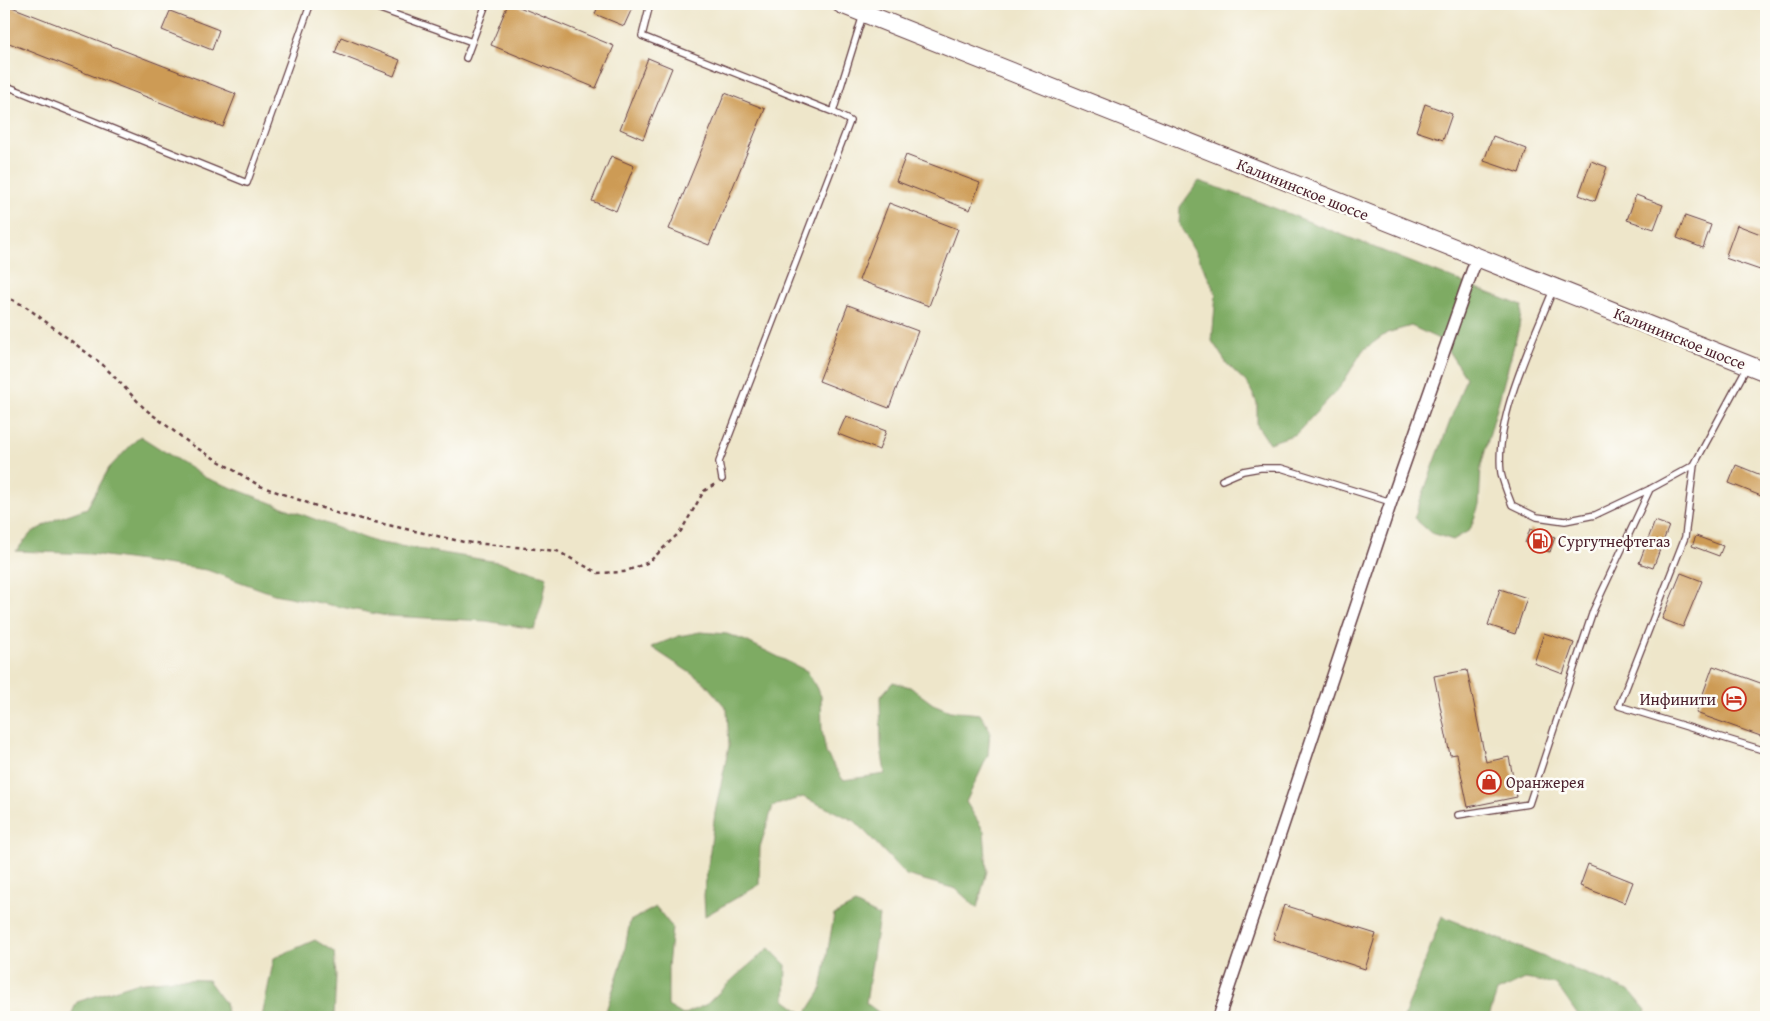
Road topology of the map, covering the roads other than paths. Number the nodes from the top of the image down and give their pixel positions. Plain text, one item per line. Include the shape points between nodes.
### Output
1 (312, 4) edge
2 (366, 4) edge
3 (486, 4) edge
4 (650, 4) edge
5 (841, 4) edge
6 (864, 13) junction
7 (472, 42) junction
8 (466, 58) dead end
9 (4, 85) edge
10 (833, 112) junction
11 (1477, 257) junction
12 (1554, 288) junction
13 (1748, 365) junction
14 (1766, 372) edge
15 (1694, 465) junction
16 (722, 479) road end
17 (1222, 480) dead end
18 (1650, 489) junction
19 (1391, 502) junction
20 (1766, 751) edge
21 (1458, 815) dead end
22 (1219, 1017) edge

1 - 9 lane via 246,183
2 - 7 lane
3 - 7 lane
4 - 10 lane via 642,36
5 - 6 main road, Калининское шоссе
6 - 10 lane
6 - 11 main road, Калининское шоссе
7 - 8 lane
10 - 16 lane via 850,121 719,462
11 - 12 main road, Калининское шоссе
11 - 19 street
12 - 13 main road, Калининское шоссе
12 - 18 lane via 1510,402 1502,439 1501,473 1512,506 1536,517 1565,521 1595,515
13 - 14 main road, Калининское шоссе
13 - 15 lane
15 - 18 lane
15 - 20 lane via 1685,537 1619,706
17 - 19 lane via 1242,471 1281,468
18 - 21 lane via 1593,610 1529,804
19 - 22 street

